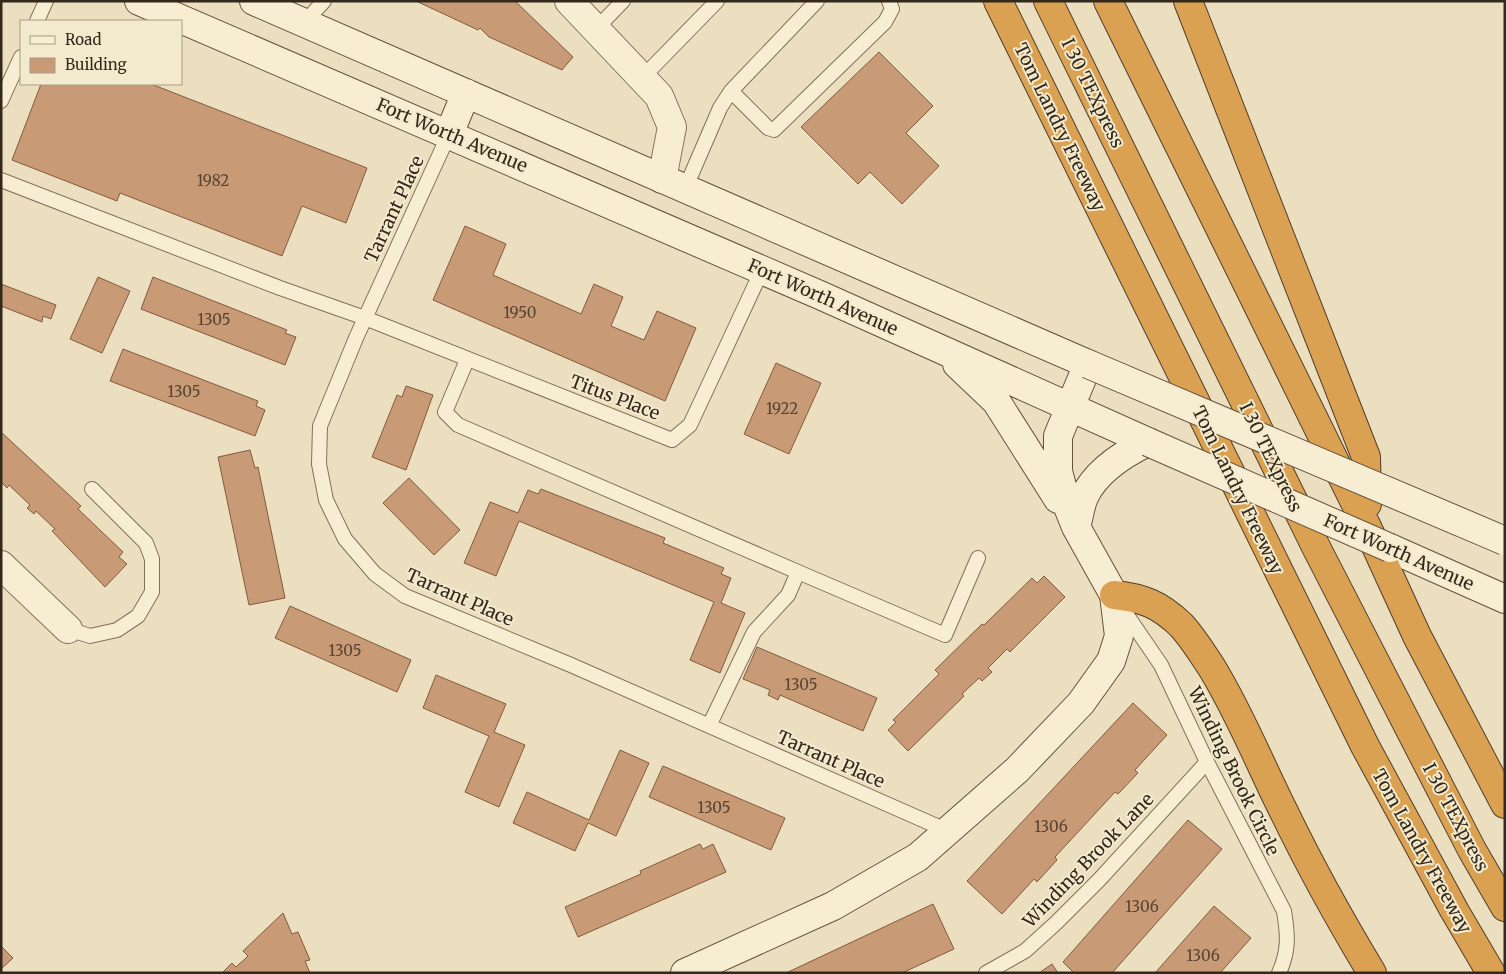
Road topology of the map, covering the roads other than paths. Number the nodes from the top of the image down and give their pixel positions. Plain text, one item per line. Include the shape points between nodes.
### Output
1 (46, 1) edge
2 (139, 1) edge
3 (254, 1) edge
4 (324, 1) edge
5 (569, 1) edge
6 (623, 1) edge
7 (717, 1) edge
8 (817, 1) edge
9 (889, 1) edge
10 (998, 1) edge
11 (1048, 1) edge
12 (1108, 1) edge
13 (1188, 1) edge
14 (37, 20) edge
15 (304, 23) junction
16 (597, 28) junction
17 (20, 59) edge
18 (643, 77) junction
19 (731, 91) junction
20 (466, 93) junction
21 (1, 101) edge
22 (449, 134) junction
23 (1, 180) edge
24 (673, 184) junction
25 (645, 219) junction
26 (840, 256) junction
27 (762, 270) junction
28 (822, 296) junction
29 (365, 318) junction
30 (938, 348) junction
31 (467, 360) junction
32 (1088, 364) junction
33 (1071, 407) junction
34 (1148, 442) junction
35 (92, 489) dead end
36 (1076, 527) junction
37 (1368, 529) junction
38 (1505, 541) edge
39 (978, 558) dead end
40 (1, 565) edge
41 (798, 572) junction
42 (1114, 595) junction
43 (1505, 599) edge
44 (68, 629) joint
45 (710, 726) junction
46 (1207, 762) junction
47 (1505, 804) edge
48 (948, 831) junction
49 (1505, 907) edge
50 (688, 972) edge
51 (986, 973) edge
52 (1279, 973) edge
53 (1372, 973) edge
54 (1491, 973) edge

1 - 14 lane
2 - 22 main road, Fort Worth Avenue
3 - 15 main road
4 - 15 lane
5 - 16 main road
6 - 16 lane
7 - 18 lane
8 - 19 lane
9 - 19 lane via 892,9 885,22 774,130 768,128
10 - 54 highway, Tom Landry Freeway via 1365,746
11 - 49 highway, I 30 TEXpress via 1316,547 1472,850
12 - 37 highway
13 - 37 highway via 1366,456
15 - 20 main road
16 - 18 main road
17 - 21 lane
18 - 24 main road via 659,96 672,127
19 - 24 lane
20 - 22 main road
20 - 24 main road
22 - 25 main road, Fort Worth Avenue
22 - 29 lane, Tarrant Place
23 - 29 lane, Titus Place
24 - 25 main road
24 - 26 main road
25 - 27 main road, Fort Worth Avenue
26 - 28 main road
26 - 32 main road
27 - 28 main road, Fort Worth Avenue
27 - 31 lane, Titus Place via 690,425 672,440
28 - 30 main road, Fort Worth Avenue
29 - 31 lane, Titus Place
29 - 45 lane, Tarrant Place via 320,426 319,464 326,500 345,539 375,574 405,596
30 - 33 main road, Fort Worth Avenue
30 - 36 main road via 996,401
31 - 41 lane via 445,412 458,425
32 - 33 main road
32 - 38 main road, bridge
33 - 34 main road, Fort Worth Avenue
33 - 36 main road via 1058,436 1058,471
34 - 36 main road via 1129,451 1100,475 1084,497
34 - 43 main road, Fort Worth Avenue, bridge
35 - 44 lane via 146,543 152,559 152,592 138,616 117,630 90,636
36 - 42 main road
37 - 47 highway via 1417,636
39 - 41 lane via 945,636
40 - 44 main road
41 - 45 lane via 788,595 754,632
42 - 46 lane, Winding Brook Circle via 1161,665
42 - 48 main road via 1119,636 1111,661 1081,703 1049,737
42 - 53 highway via 1141,598 1161,608 1197,646 1242,721 1324,892
45 - 48 lane, Tarrant Place
46 - 51 lane, Winding Brook Lane via 1056,923 1025,951
46 - 52 lane, Winding Brook Circle via 1284,912 1289,939
48 - 50 main road via 918,857 841,902

